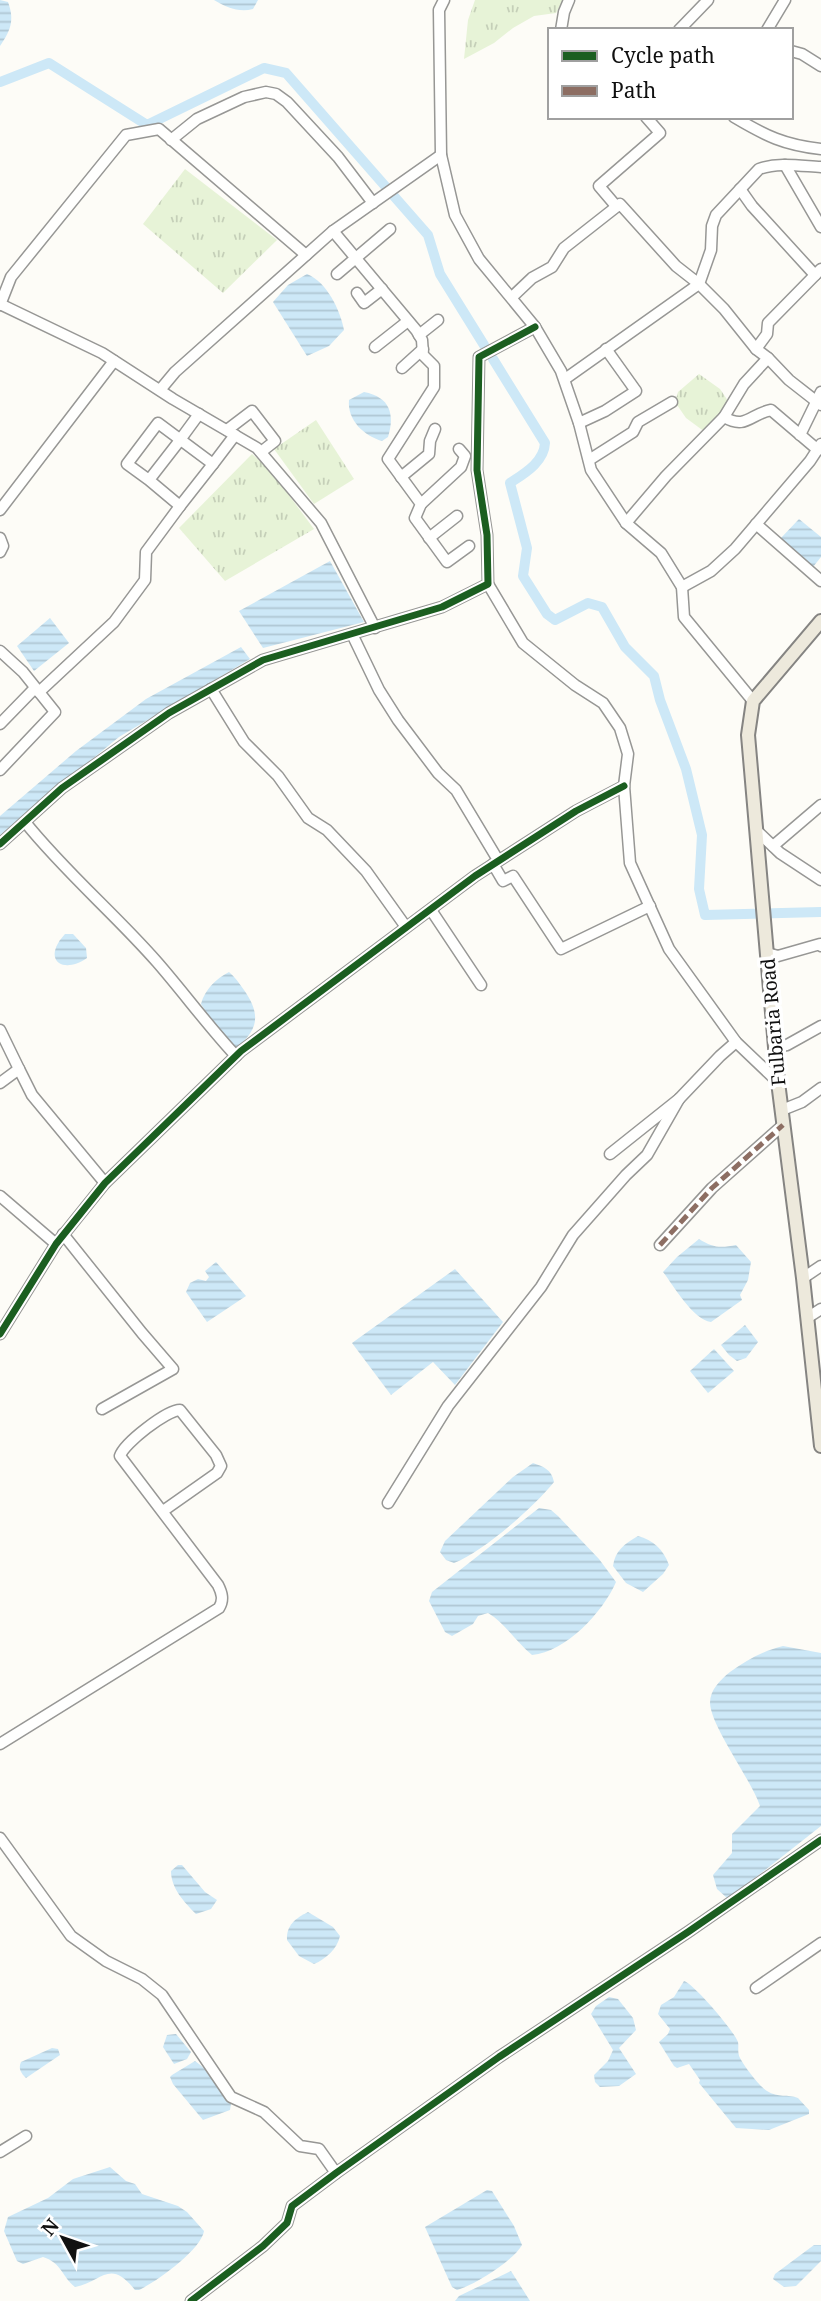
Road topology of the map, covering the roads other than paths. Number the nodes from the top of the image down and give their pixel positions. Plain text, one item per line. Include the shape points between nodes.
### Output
1 (444, 0) edge
2 (569, 0) edge
3 (708, 0) edge
4 (785, 0) edge
5 (561, 28) edge
6 (680, 28) edge
7 (767, 28) edge
8 (793, 52) edge
9 (821, 66) edge
10 (648, 119) edge
11 (737, 119) edge
12 (171, 140) junction
13 (821, 149) edge
14 (441, 155) junction
15 (785, 165) junction
16 (821, 167) edge
17 (740, 189) junction
18 (373, 203) junction
19 (616, 206) junction
20 (821, 227) edge
21 (390, 229) dead end
22 (333, 231) junction
23 (306, 255) junction
24 (356, 258) junction
25 (818, 272) edge
26 (337, 274) dead end
27 (699, 284) junction
28 (382, 289) junction
29 (357, 293) dead end
30 (512, 297) junction
31 (0, 305) edge
32 (438, 320) dead end
33 (408, 321) junction
34 (535, 327) junction
35 (419, 335) junction
36 (375, 347) dead end
37 (424, 349) junction
38 (606, 349) junction
39 (756, 349) junction
40 (768, 358) junction
41 (114, 361) junction
42 (402, 369) dead end
43 (565, 379) junction
44 (160, 390) junction
45 (820, 400) edge
46 (672, 402) dead end
47 (199, 414) junction
48 (724, 417) junction
49 (579, 423) junction
50 (435, 429) dead end
51 (231, 433) junction
52 (800, 435) junction
53 (181, 439) junction
54 (819, 447) edge
55 (459, 449) dead end
56 (261, 452) junction
57 (589, 460) junction
58 (214, 464) junction
59 (401, 477) junction
60 (149, 480) junction
61 (421, 504) junction
62 (180, 506) junction
63 (0, 510) edge
64 (457, 516) dead end
65 (626, 523) junction
66 (756, 524) junction
67 (0, 538) edge
68 (429, 538) junction
69 (469, 546) dead end
70 (0, 552) edge
71 (821, 581) edge
72 (488, 584) junction
73 (682, 587) junction
74 (821, 621) edge
75 (374, 628) junction
76 (352, 634) junction
77 (0, 651) edge
78 (211, 689) junction
79 (37, 690) junction
80 (753, 701) junction
81 (0, 724) edge
82 (0, 770) edge
83 (624, 786) junction
84 (821, 805) edge
85 (25, 822) junction
86 (756, 830) junction
87 (0, 845) edge
88 (773, 846) junction
89 (495, 862) junction
90 (821, 880) edge
91 (650, 906) junction
92 (431, 910) junction
93 (406, 927) junction
94 (821, 946) edge
95 (767, 953) junction
96 (481, 985) dead end
97 (821, 1026) edge
98 (0, 1030) edge
99 (736, 1042) junction
100 (775, 1047) junction
101 (236, 1056) junction
102 (19, 1069) junction
103 (778, 1082) junction
104 (0, 1083) edge
105 (821, 1088) edge
106 (679, 1099) junction
107 (782, 1111) junction
108 (783, 1125) junction
109 (610, 1154) dead end
110 (105, 1183) junction
111 (0, 1196) edge
112 (64, 1234) junction
113 (55, 1244) junction
114 (660, 1245) dead end
115 (821, 1266) edge
116 (803, 1278) junction
117 (821, 1309) edge
118 (807, 1318) junction
119 (0, 1334) edge
120 (102, 1409) dead end
121 (821, 1438) edge
122 (388, 1503) dead end
123 (163, 1511) junction
124 (0, 1744) edge
125 (0, 1838) edge
126 (821, 1840) edge
127 (821, 1943) edge
128 (756, 1988) dead end
129 (26, 2136) dead end
130 (0, 2152) edge
131 (336, 2173) junction
132 (191, 2301) edge

1 - 14 street via 439,10
2 - 5 street
3 - 6 street
4 - 7 street
8 - 9 street
10 - 19 street via 660,133 599,186
11 - 13 street via 771,139
12 - 18 street via 197,119 244,97 276,94 338,157
12 - 23 street
12 - 31 street via 159,129 126,135 11,277
14 - 18 street
14 - 30 street via 455,215 479,259
15 - 16 street
15 - 17 street via 759,169
15 - 20 street
17 - 25 street
17 - 27 street via 716,215 711,250
18 - 22 street
19 - 27 street via 621,204 676,266
19 - 30 street via 564,248 552,267
21 - 24 street
22 - 23 street
22 - 24 street
23 - 44 street via 174,372
24 - 26 street
24 - 28 street
25 - 39 street via 768,323 768,334
27 - 38 street
27 - 39 street
28 - 29 street via 365,303
28 - 33 street
30 - 34 street
31 - 41 street
32 - 35 street
33 - 35 street
33 - 36 street
34 - 43 street
34 - 72 street via 479,357 477,470 487,535
35 - 37 street
37 - 42 street
37 - 59 street via 423,355 434,366 434,387 388,459
38 - 43 street
38 - 49 street via 636,391
39 - 40 street
40 - 45 street via 789,380
40 - 48 street via 744,384
41 - 44 street
41 - 63 street
43 - 49 street
44 - 47 street
45 - 52 street
46 - 57 street
47 - 51 street
47 - 53 street
48 - 52 street via 734,424 771,410
48 - 65 street
49 - 57 street
50 - 59 street via 429,454
51 - 56 street
51 - 56 street via 252,411 275,441
51 - 58 street
52 - 54 street
53 - 58 street
53 - 60 street
53 - 60 street via 158,423 127,464
54 - 66 street
55 - 61 street via 465,456 461,467
56 - 75 street via 321,523
57 - 65 street
58 - 62 street
59 - 61 street
60 - 62 street
61 - 68 street via 415,518
62 - 79 street via 146,552 145,580 114,622
64 - 68 street
65 - 73 street via 661,553
66 - 71 street
66 - 73 street via 711,571
67 - 70 street via 4,546
68 - 69 street via 447,562
72 - 75 street via 442,607
72 - 83 street via 523,643 603,703 620,728 628,754
73 - 80 street via 684,617
74 - 80 main road
75 - 76 street
76 - 78 street via 263,660
76 - 89 street via 379,690 438,773 456,790
77 - 79 street
78 - 85 street via 62,788
78 - 93 street via 244,742 278,776 308,818 327,830 366,871
79 - 81 street
79 - 82 street via 55,712
80 - 86 main road, Fulbaria Road via 748,735
83 - 89 street
83 - 91 street via 630,863
84 - 88 street
85 - 87 street
85 - 101 street via 157,962
86 - 88 street
86 - 95 main road, Fulbaria Road
88 - 90 street
89 - 91 street via 503,881 513,876 561,949
89 - 92 street
91 - 99 street via 669,949
92 - 93 street
92 - 96 street
93 - 101 street
94 - 95 street via 779,956
95 - 100 main road, Fulbaria Road
97 - 100 street
98 - 102 street
99 - 103 street
99 - 106 street
100 - 103 main road, Fulbaria Road
101 - 110 street
102 - 104 street
102 - 110 street via 32,1096
103 - 107 main road, Fulbaria Road
105 - 107 street
106 - 109 street
106 - 122 street via 647,1155 573,1235 541,1287 448,1406
107 - 108 main road, Fulbaria Road
108 - 114 street via 712,1188
108 - 116 main road, Fulbaria Road
110 - 112 street
111 - 113 street
112 - 113 street
112 - 120 street via 173,1368
113 - 119 street
115 - 116 street
116 - 118 main road, Fulbaria Road
117 - 118 street
118 - 121 main road, Fulbaria Road
123 - 123 street via 221,1466 180,1410 172,1410 124,1447 120,1456
123 - 124 street via 218,1585 222,1593 219,1608
125 - 131 street via 71,1936 162,1995 231,2097 264,2112 300,2146 319,2149
126 - 131 street
127 - 128 street
129 - 130 street
131 - 132 street via 292,2206 287,2224 263,2246

